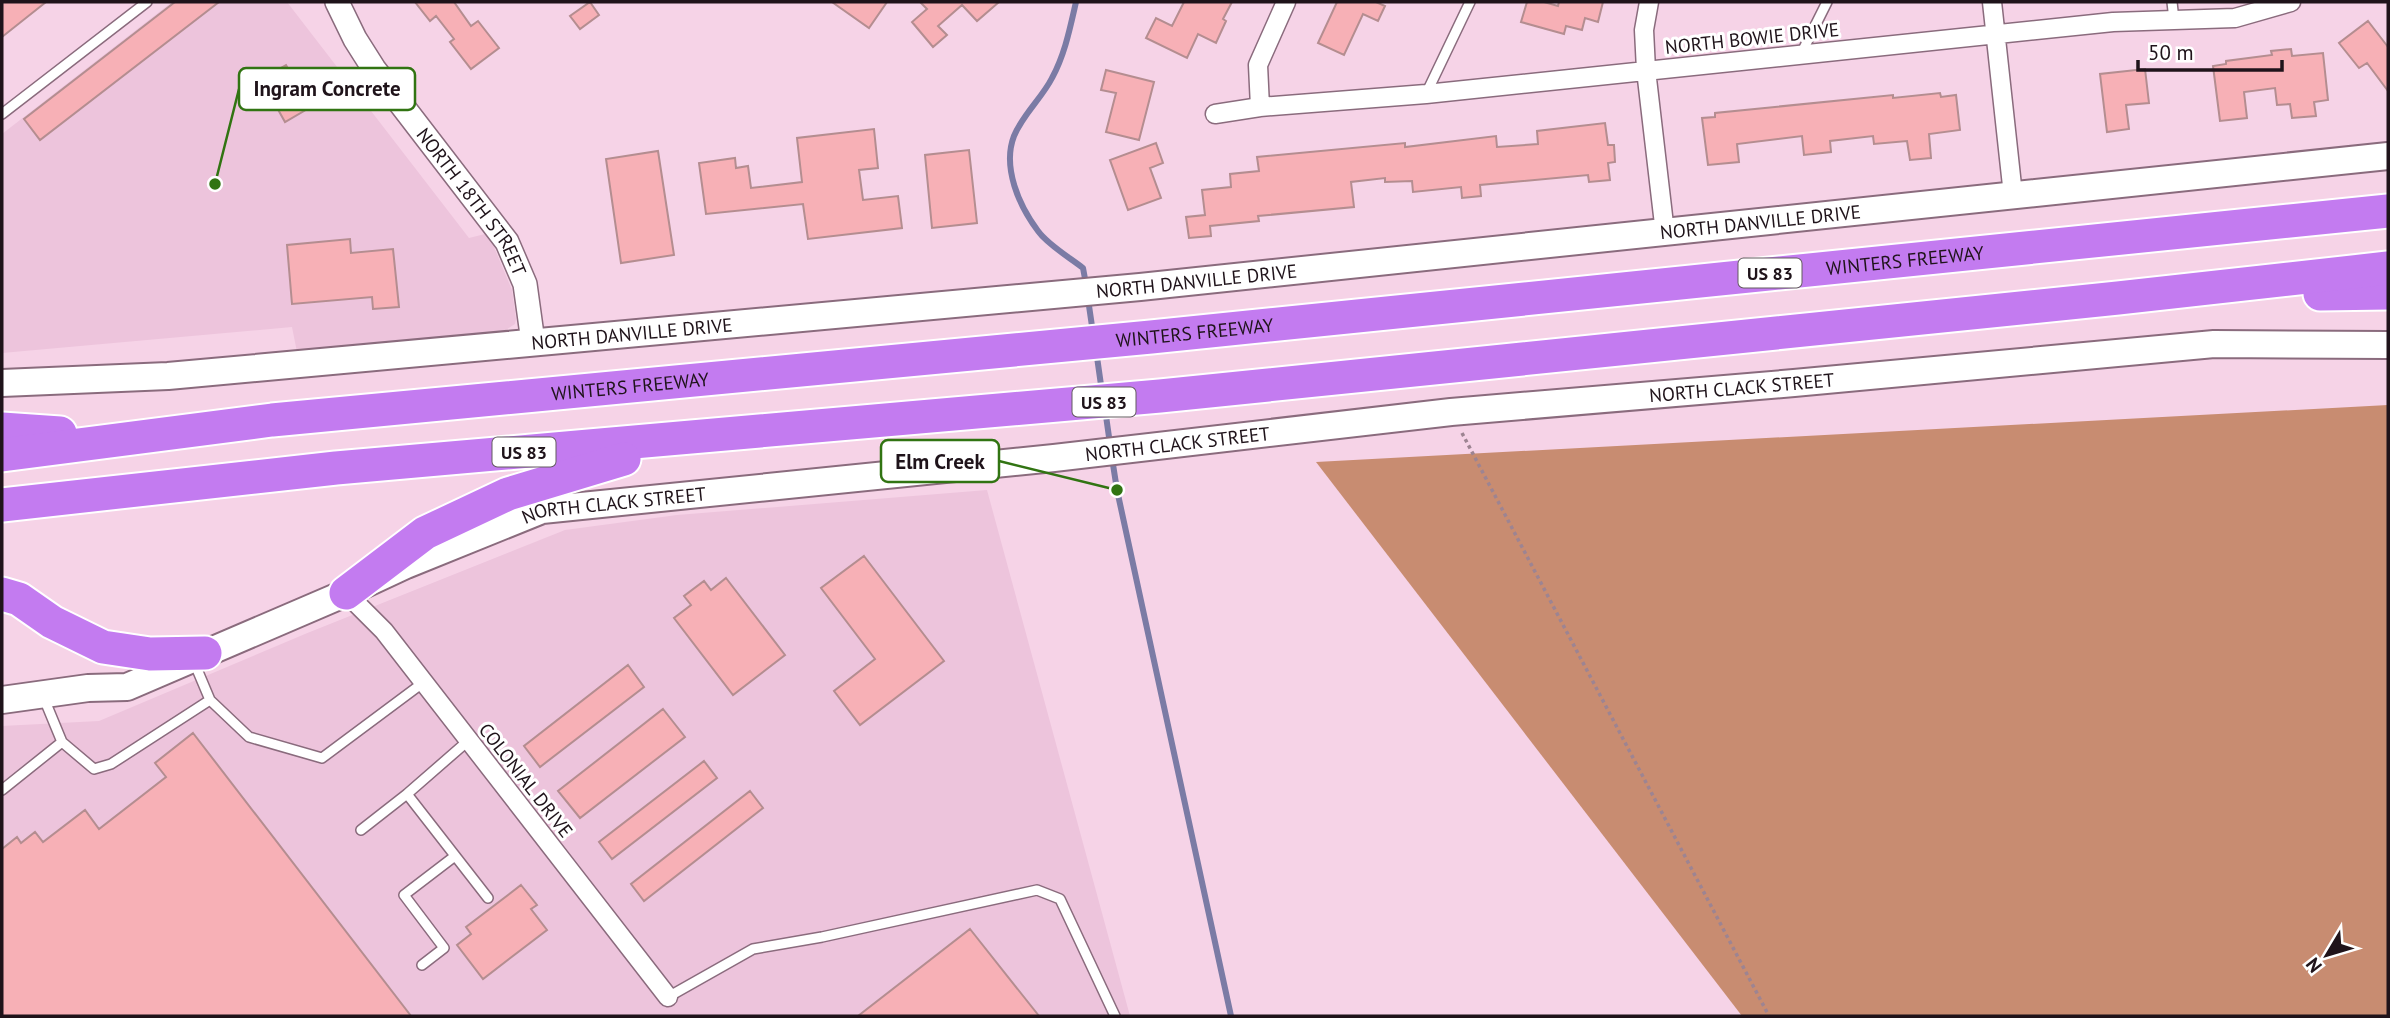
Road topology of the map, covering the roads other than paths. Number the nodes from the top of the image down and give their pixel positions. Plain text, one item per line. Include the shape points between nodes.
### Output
1 (147, 2) edge
2 (337, 2) edge
3 (1286, 2) edge
4 (1470, 2) edge
5 (1649, 2) edge
6 (1827, 2) edge
7 (1992, 2) edge
8 (2291, 2) edge
9 (2173, 11) edge
10 (1996, 36) junction
11 (1801, 55) junction
12 (1646, 70) junction
13 (1426, 94) junction
14 (1261, 107) junction
15 (2, 114) edge
16 (1215, 114) dead end
17 (2388, 156) edge
18 (2013, 195) junction
19 (2388, 211) edge
20 (1665, 233) junction
21 (2388, 268) edge
22 (2388, 293) edge
23 (2118, 298) junction
24 (533, 342) junction
25 (2388, 345) edge
26 (2, 383) edge
27 (2, 429) edge
28 (733, 435) junction
29 (133, 437) junction
30 (2, 455) edge
31 (2, 505) edge
32 (346, 593) junction
33 (2, 594) edge
34 (198, 655) junction
35 (424, 682) junction
36 (43, 694) junction
37 (2, 700) edge
38 (211, 700) junction
39 (469, 740) junction
40 (62, 742) junction
41 (2, 790) edge
42 (407, 794) junction
43 (361, 830) dead end
44 (456, 856) junction
45 (488, 898) dead end
46 (422, 965) dead end
47 (668, 997) joint
48 (1115, 1016) edge

1 - 15 lane
2 - 24 street, NORTH 18TH STREET via 374,69 507,242 525,284
3 - 14 street via 1258,65
4 - 13 lane
5 - 12 street via 1644,30
6 - 11 lane
7 - 10 street
8 - 9 street, NORTH BOWIE DRIVE via 2235,18
9 - 10 street, NORTH BOWIE DRIVE
10 - 11 street, NORTH BOWIE DRIVE
10 - 18 street
11 - 12 street, NORTH BOWIE DRIVE
12 - 13 street, NORTH BOWIE DRIVE
12 - 20 street
13 - 14 street, NORTH BOWIE DRIVE
14 - 16 street, NORTH BOWIE DRIVE
17 - 18 main road, NORTH DANVILLE DRIVE
18 - 20 main road, NORTH DANVILLE DRIVE
19 - 29 highway, WINTERS FREEWAY / US 83 via 1151,337 272,419
20 - 24 main road, NORTH DANVILLE DRIVE via 1037,297
21 - 23 highway, US 83
22 - 23 highway
23 - 28 highway, US 83
24 - 26 main road, NORTH DANVILLE DRIVE via 168,376
25 - 32 main road, NORTH CLACK STREET via 2214,344 1451,412 542,510
27 - 29 highway
28 - 31 highway, US 83 via 336,468
28 - 32 highway via 600,465 508,494 425,533
29 - 30 highway, WINTERS FREEWAY / US 83
32 - 34 main road, NORTH CLACK STREET
32 - 35 street, COLONIAL DRIVE via 384,631
33 - 34 highway via 19,598 52,622 103,647
34 - 36 main road, NORTH CLACK STREET via 127,687
34 - 38 lane
35 - 38 lane via 322,758 249,737
35 - 39 street, COLONIAL DRIVE
36 - 37 main road, NORTH CLACK STREET
36 - 40 lane
38 - 40 lane via 111,764 94,769
39 - 42 lane
39 - 47 street, COLONIAL DRIVE
40 - 41 lane
42 - 43 lane
42 - 44 lane
44 - 45 lane
44 - 46 lane via 404,895 444,948
47 - 48 lane via 753,949 1037,890 1060,899

